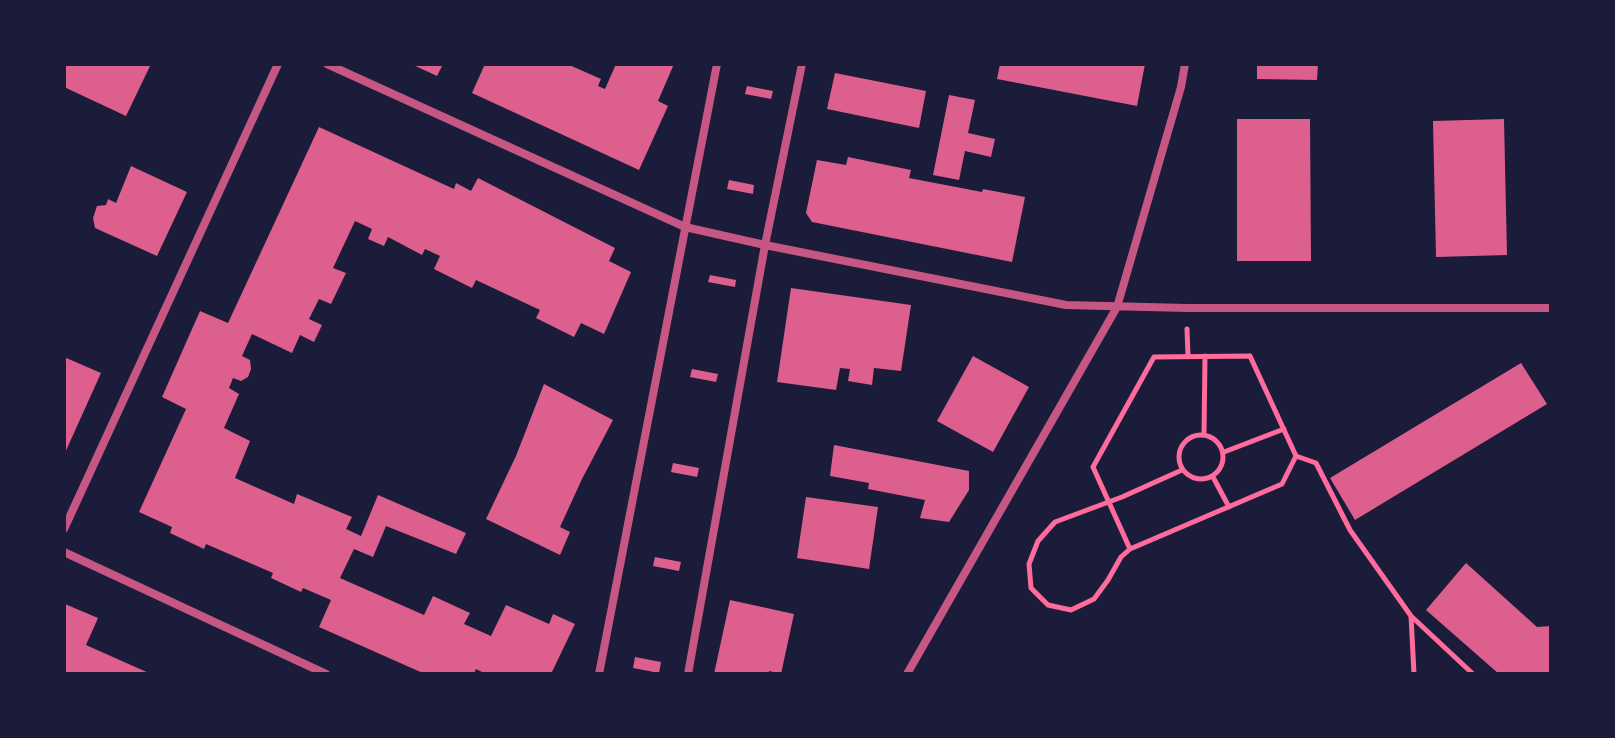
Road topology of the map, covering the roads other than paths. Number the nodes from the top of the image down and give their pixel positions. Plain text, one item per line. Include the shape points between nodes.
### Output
1 (278, 64) edge
2 (327, 64) edge
3 (717, 64) edge
4 (802, 64) edge
5 (1185, 64) edge
6 (685, 227) junction
7 (765, 245) junction
8 (1117, 307) junction
9 (1551, 308) edge
10 (64, 529) edge
11 (64, 552) edge
12 (326, 674) edge
13 (599, 674) edge
14 (688, 674) edge
15 (907, 674) edge

1 - 10 street
2 - 6 street
3 - 6 street
4 - 7 street
5 - 8 street
6 - 7 street
6 - 13 street
7 - 8 street via 1066,305
7 - 14 street
8 - 9 street
8 - 15 street
11 - 12 street

